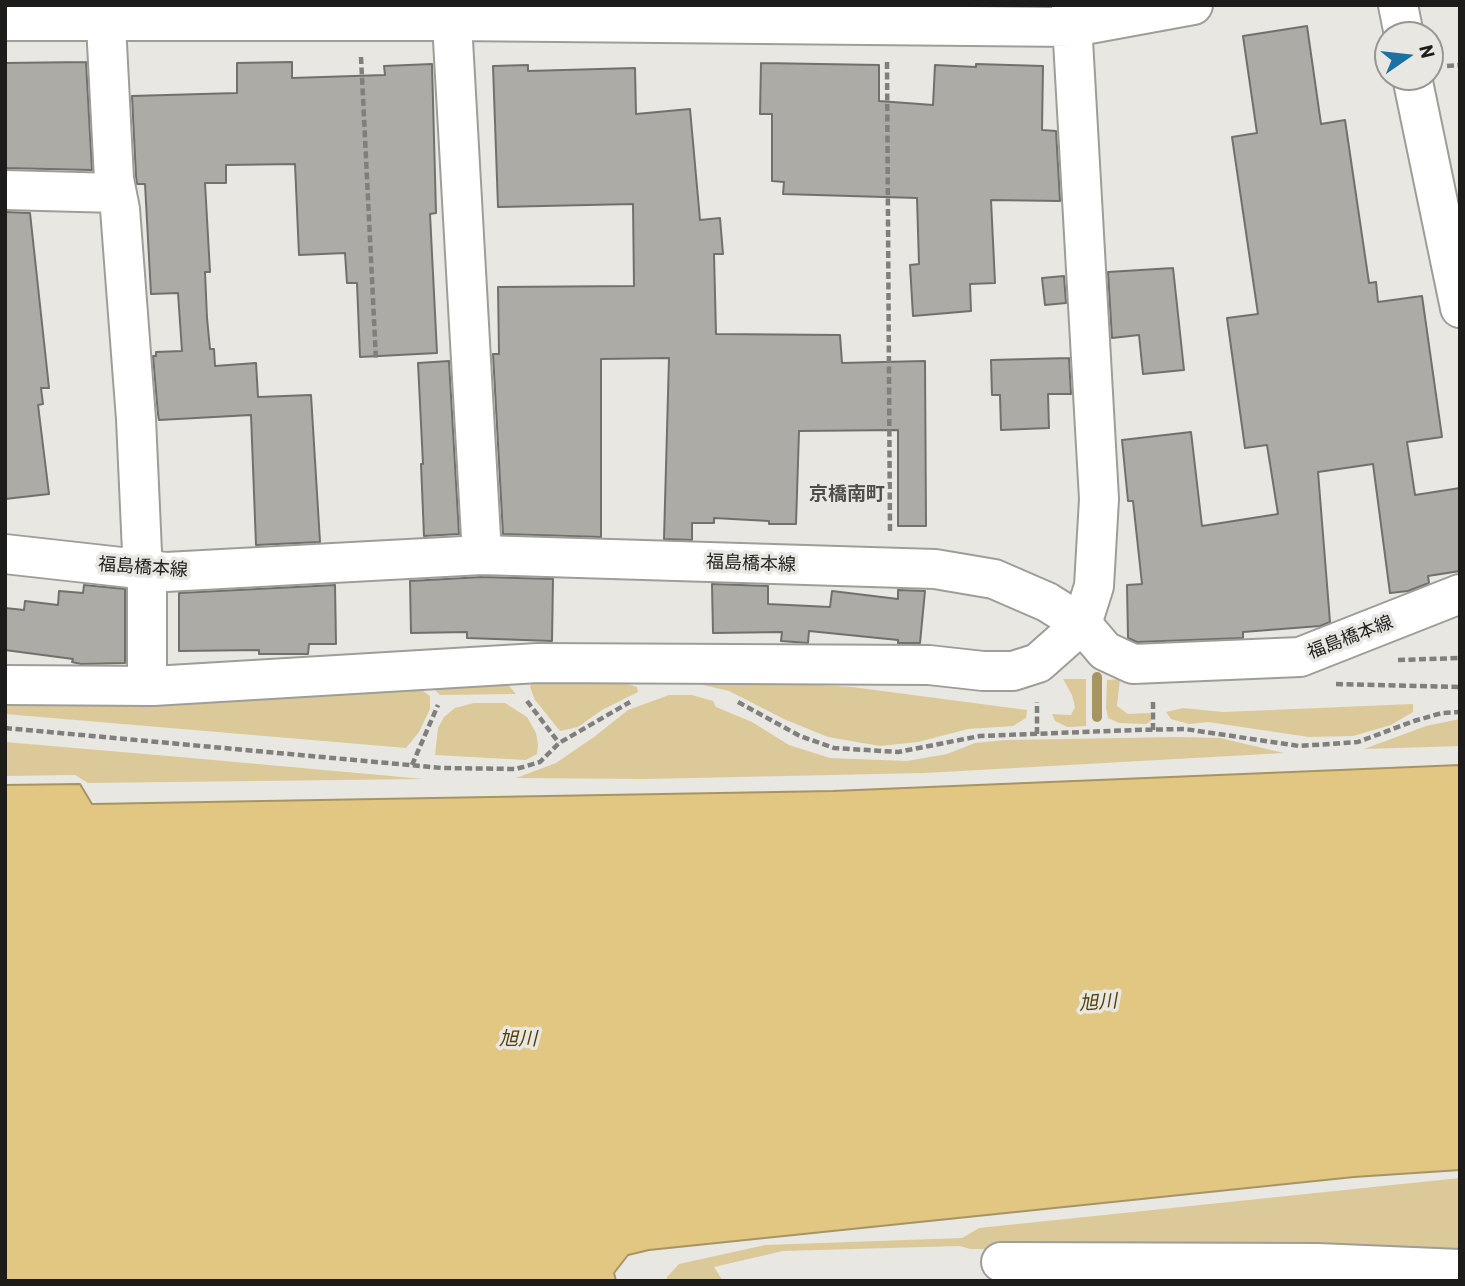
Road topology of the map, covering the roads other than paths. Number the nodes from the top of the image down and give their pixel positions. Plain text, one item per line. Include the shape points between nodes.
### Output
1 (1193, 5) edge
2 (452, 13) edge
3 (106, 14) edge
4 (1072, 16) edge
5 (5, 21) edge
6 (1415, 91) edge
7 (5, 190) edge
8 (116, 193) junction
9 (1460, 307) edge
10 (5, 554) edge
11 (482, 555) junction
12 (145, 569) junction
13 (1460, 594) edge
14 (1082, 624) junction
15 (5, 685) edge
16 (147, 686) junction
17 (1001, 1262) dead end
18 (1460, 1269) edge

1 - 4 street
2 - 3 street
2 - 4 street
2 - 11 street
3 - 5 street
3 - 8 street
4 - 14 street via 1099,499 1094,586
6 - 9 street
7 - 8 street
8 - 12 street
10 - 12 street, 福島橋本線
11 - 12 street, 福島橋本線 via 166,572
11 - 14 street, 福島橋本線 via 935,569 995,579
12 - 16 street
13 - 14 street, 福島橋本線 via 1300,657 1132,664 1105,651
14 - 16 street via 1038,663 1013,671 929,665 514,664
15 - 16 street
17 - 18 street via 1317,1263

